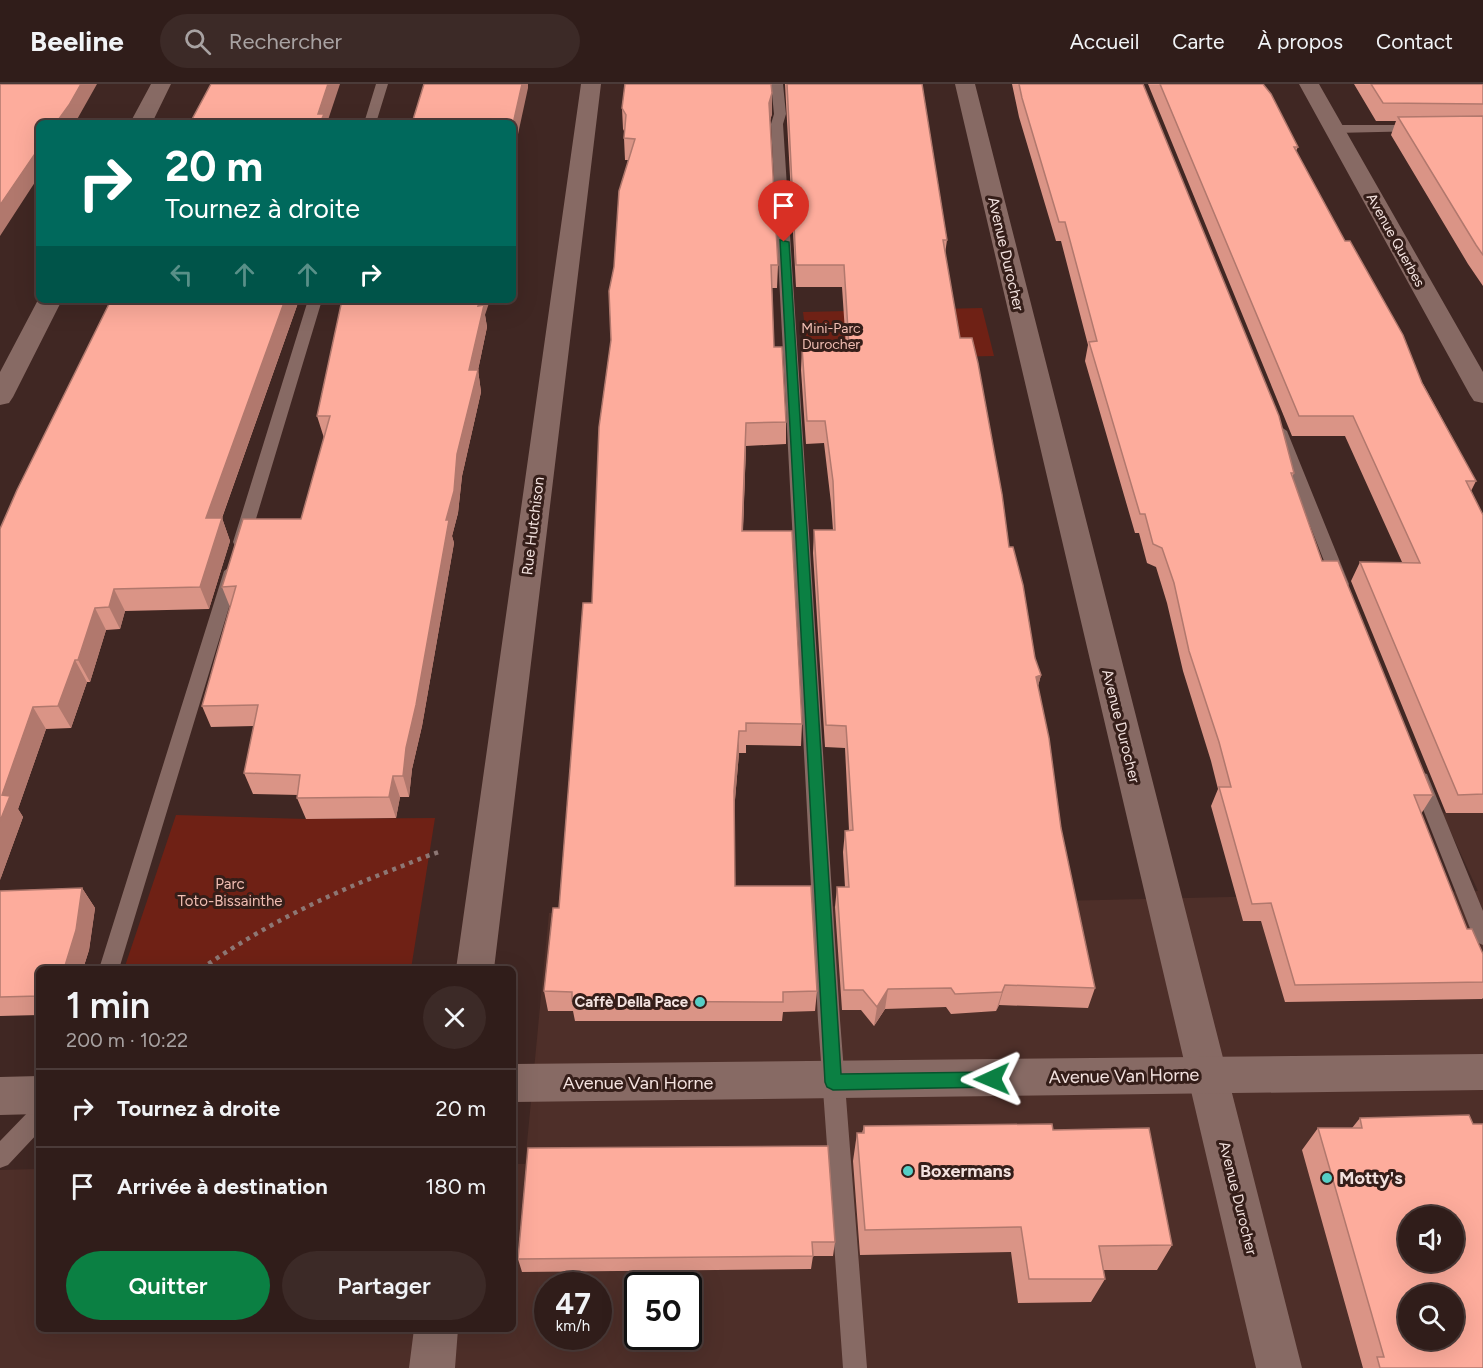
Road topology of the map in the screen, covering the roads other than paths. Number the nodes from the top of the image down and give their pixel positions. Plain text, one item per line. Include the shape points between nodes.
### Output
1 (161, 84) edge
2 (382, 84) edge
3 (591, 84) edge
4 (777, 84) edge
5 (965, 84) edge
6 (1309, 84) edge
7 (143, 120) edge
8 (371, 120) edge
9 (1335, 129) junction
10 (1427, 129) edge
11 (48, 303) edge
12 (314, 303) edge
13 (1483, 395) edge
14 (0, 397) edge
15 (1274, 416) edge
16 (1349, 604) edge
17 (1412, 759) edge
18 (1483, 936) edge
19 (110, 966) edge
20 (475, 966) edge
21 (1483, 1072) edge
22 (1208, 1074) junction
23 (833, 1082) junction
24 (516, 1083) edge
25 (36, 1095) edge
26 (0, 1096) edge
27 (36, 1119) edge
28 (0, 1157) edge
29 (436, 1332) edge
30 (432, 1368) edge
31 (855, 1368) edge
32 (1280, 1368) edge

1 - 7 street
2 - 8 lane
3 - 20 street, Rue Hutchison
4 - 23 lane
5 - 22 street, Avenue Durocher
6 - 9 street, Avenue Querbes
9 - 10 lane
9 - 13 street, Avenue Querbes
11 - 14 street
12 - 19 lane
15 - 16 lane
17 - 18 lane
21 - 22 street, Avenue Van Horne
22 - 23 street, Avenue Van Horne
22 - 32 street, Avenue Durocher
23 - 24 street, Avenue Van Horne
23 - 31 lane
25 - 26 street
27 - 28 lane
29 - 30 street

